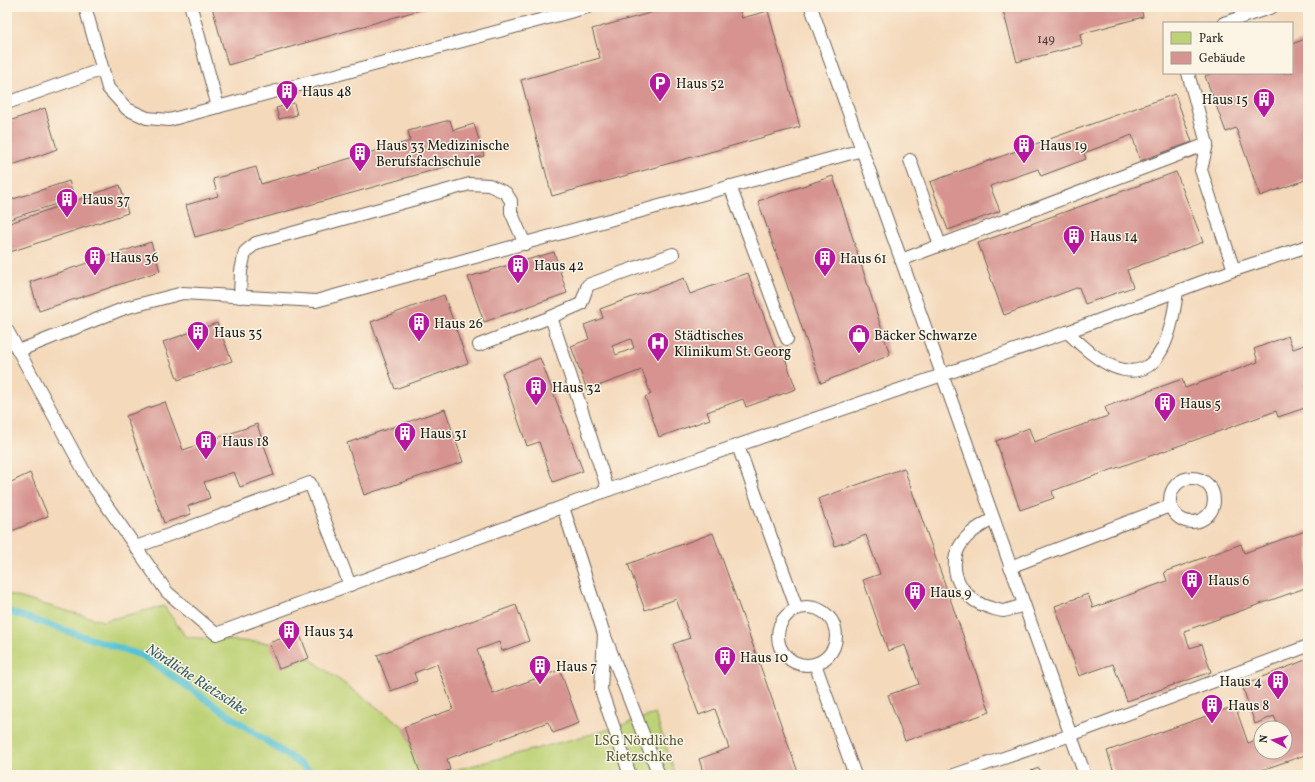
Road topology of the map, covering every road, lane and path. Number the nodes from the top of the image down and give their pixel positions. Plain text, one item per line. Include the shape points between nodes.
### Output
1 (85, 7) edge
2 (191, 7) edge
3 (588, 7) edge
4 (811, 7) edge
5 (1272, 7) edge
6 (548, 13) edge
7 (1227, 22) edge
8 (102, 69) junction
9 (1188, 74) edge
10 (7, 103) edge
11 (218, 107) junction
12 (1207, 144) junction
13 (862, 150) junction
14 (910, 160) dead end
15 (730, 186) junction
16 (525, 244) junction
17 (940, 245) junction
18 (1308, 246) edge
19 (673, 254) dead end
20 (901, 260) junction
21 (1234, 270) junction
22 (1177, 292) junction
23 (240, 297) junction
24 (551, 317) junction
25 (7, 330) edge
26 (1067, 332) junction
27 (787, 339) dead end
28 (479, 345) dead end
29 (18, 351) junction
30 (941, 375) junction
31 (738, 446) junction
32 (608, 490) junction
33 (1170, 506) dead end
34 (563, 507) junction
35 (993, 519) junction
36 (136, 547) junction
37 (1010, 567) junction
38 (350, 585) junction
39 (1024, 605) junction
40 (797, 609) junction
41 (604, 634) junction
42 (1308, 646) edge
43 (815, 664) junction
44 (1070, 735) junction
45 (630, 775) edge
46 (660, 775) edge
47 (855, 775) edge
48 (954, 775) edge
49 (1085, 775) edge

1 - 8 lane
2 - 11 lane
3 - 6 lane
4 - 13 lane
5 - 7 lane
6 - 11 lane
8 - 10 lane
8 - 11 lane via 108,88 127,109 147,118 169,120
9 - 12 lane
12 - 17 lane
12 - 21 lane via 1201,170
13 - 15 lane
13 - 20 lane
14 - 17 lane
15 - 16 lane
15 - 27 lane
16 - 23 lane via 316,301
16 - 23 lane via 506,193 489,185 470,184 256,243 245,252
17 - 20 lane
18 - 21 lane
19 - 24 lane via 588,285 581,304
20 - 30 lane
21 - 22 lane
22 - 26 lane
22 - 26 lane via 1173,320 1164,348 1152,363 1140,370 1127,371 1113,366 1091,353
23 - 29 lane via 183,293 125,308
24 - 28 lane
24 - 32 lane
25 - 29 lane
26 - 30 lane
29 - 36 lane via 89,480
30 - 31 lane
30 - 35 lane
31 - 32 lane
31 - 40 lane
32 - 34 lane
33 - 37 lane
34 - 38 lane
34 - 41 lane
35 - 37 lane
35 - 39 lane via 975,529 956,554 960,586 980,606 1002,611
36 - 38 lane via 167,592 216,634
36 - 38 lane via 310,483
37 - 39 lane
39 - 44 lane
40 - 43 lane via 784,618 778,631 780,646 788,658 801,665
40 - 43 lane via 812,608 826,614 835,627 836,642 829,656
41 - 45 lane via 601,690
41 - 46 lane
42 - 44 lane
43 - 47 lane
44 - 48 lane
44 - 49 lane

